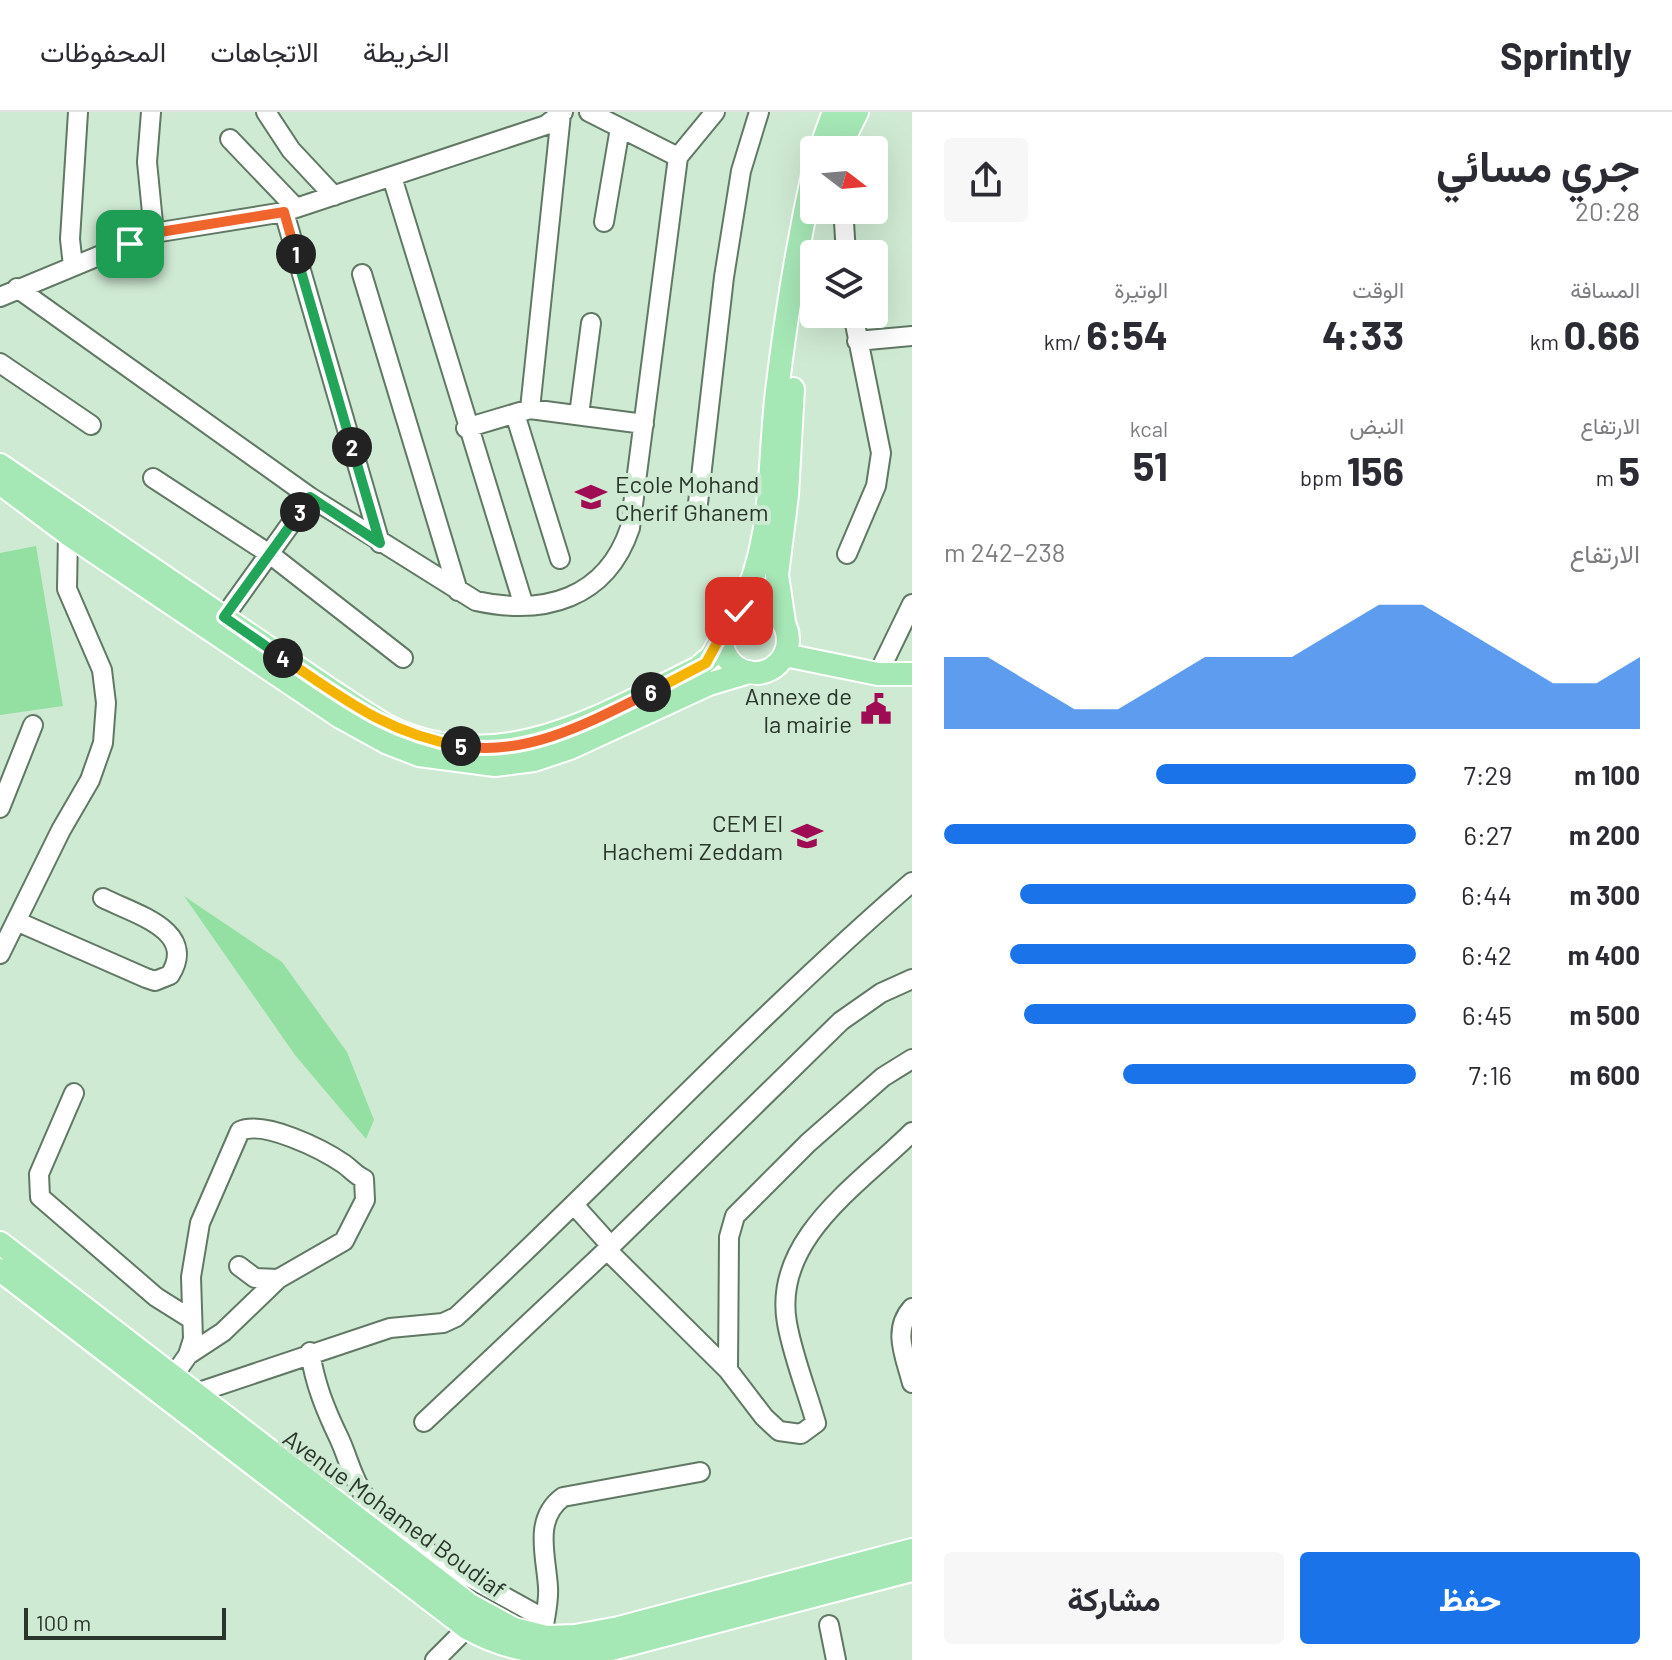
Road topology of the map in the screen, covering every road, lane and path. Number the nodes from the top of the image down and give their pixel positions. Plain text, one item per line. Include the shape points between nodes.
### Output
1 (78, 112) edge
2 (151, 112) edge
3 (266, 112) edge
4 (589, 112) edge
5 (715, 112) edge
6 (759, 112) edge
7 (834, 112) edge
8 (857, 112) edge
9 (552, 116) edge
10 (620, 128) junction
11 (825, 136) edge
12 (845, 136) edge
13 (230, 139) dead end
14 (678, 157) junction
15 (392, 177) junction
16 (334, 196) junction
17 (290, 210) junction
18 (604, 222) dead end
19 (805, 224) edge
20 (817, 224) edge
21 (154, 233) junction
22 (73, 266) junction
23 (362, 274) dead end
24 (8, 292) edge
25 (591, 323) dead end
26 (855, 328) edge
27 (912, 336) edge
28 (857, 341) junction
29 (0, 363) edge
30 (522, 412) junction
31 (579, 415) junction
32 (644, 424) junction
33 (91, 425) dead end
34 (466, 428) junction
35 (0, 465) edge
36 (153, 478) dead end
37 (0, 483) edge
38 (310, 497) junction
39 (697, 512) dead end
40 (80, 531) junction
41 (380, 543) junction
42 (847, 554) dead end
43 (271, 555) junction
44 (560, 559) dead end
45 (458, 591) junction
46 (912, 604) edge
47 (524, 606) junction
48 (739, 611) junction
49 (224, 617) junction
50 (784, 622) junction
51 (722, 637) junction
52 (785, 655) junction
53 (403, 658) dead end
54 (749, 672) junction
55 (878, 674) junction
56 (912, 674) edge
57 (33, 725) dead end
58 (8, 765) edge
59 (0, 808) edge
60 (912, 882) edge
61 (103, 898) dead end
62 (16, 921) junction
63 (0, 954) edge
64 (912, 979) edge
65 (912, 1059) edge
66 (74, 1093) dead end
67 (912, 1132) edge
68 (575, 1206) junction
69 (0, 1243) edge
70 (609, 1248) junction
71 (239, 1266) dead end
72 (0, 1270) edge
73 (255, 1278) junction
74 (278, 1279) junction
75 (255, 1301) junction
76 (912, 1308) edge
77 (191, 1319) junction
78 (310, 1352) junction
79 (188, 1355) junction
80 (728, 1370) junction
81 (172, 1378) junction
82 (912, 1383) edge
83 (193, 1394) junction
84 (424, 1422) dead end
85 (700, 1472) dead end
86 (912, 1550) edge
87 (912, 1570) edge
88 (829, 1625) dead end
89 (467, 1628) junction
90 (547, 1639) junction
91 (435, 1660) edge
92 (836, 1660) edge

1 - 22 street
2 - 21 street via 147,162
3 - 16 street via 291,150
4 - 10 street
5 - 14 street
6 - 39 street via 741,171 724,277
7 - 11 main road
8 - 12 main road
9 - 15 street
9 - 30 street
10 - 14 street
10 - 18 street
13 - 17 street
14 - 32 street
15 - 16 street
15 - 34 street
16 - 17 street
17 - 21 street
17 - 41 street
19 - 48 main road via 777,391 766,534
20 - 50 main road via 791,402 777,575
21 - 22 street
22 - 24 street
23 - 45 street
24 - 38 street
25 - 31 street
26 - 28 street
27 - 28 street
28 - 42 street via 881,453 880,470
29 - 33 street
30 - 31 street
30 - 34 street
30 - 44 street
31 - 32 street
32 - 47 street via 630,528 612,566 578,593
34 - 47 street
35 - 40 main road
36 - 43 street
37 - 40 main road
38 - 41 street
38 - 43 street
40 - 49 main road
40 - 54 main road via 339,716 388,743 457,762 534,760 709,684
40 - 62 street via 67,589 102,670 103,743 90,780
41 - 45 street
43 - 49 street
43 - 53 street
45 - 47 street via 476,601
46 - 55 street
48 - 50 main road via 759,606
48 - 51 main road
49 - 51 main road via 388,726 470,748 509,746 588,723 698,668
50 - 52 main road
51 - 54 main road via 729,660
52 - 54 main road via 769,670
52 - 55 main road
55 - 56 main road
57 - 58 street
58 - 59 street
60 - 68 street via 709,1069
61 - 62 street via 170,933 178,944 170,975 155,981 146,978
62 - 63 street
64 - 70 street via 841,1021
65 - 80 street via 883,1077 808,1143 735,1216 729,1237
66 - 77 street via 39,1174 40,1197 156,1297
67 - 80 street via 809,1230 793,1264 787,1322 816,1423 801,1434 779,1431
68 - 70 street
68 - 78 street via 456,1317 390,1328
69 - 81 main road, Avenue Mohamed Boudiaf
70 - 80 street
70 - 84 street
71 - 73 street
72 - 89 main road, Avenue Mohamed Boudiaf
73 - 74 street
73 - 75 street
74 - 75 street
74 - 77 street via 344,1241 365,1200 364,1179 294,1140 251,1126 240,1131 200,1223
75 - 79 street via 223,1332
76 - 82 street via 901,1319 900,1336
77 - 79 street
78 - 83 street
78 - 90 street via 327,1417 353,1477 374,1508 411,1539 539,1616
79 - 81 street
81 - 83 main road, Avenue Mohamed Boudiaf
83 - 90 main road, Avenue Mohamed Boudiaf via 470,1605 514,1629
85 - 90 street via 563,1497 552,1505 543,1538
86 - 90 main road, Avenue Mohamed Boudiaf via 619,1628
87 - 90 main road, Avenue Mohamed Boudiaf via 600,1652
88 - 92 street
89 - 90 main road, Avenue Mohamed Boudiaf via 491,1641
89 - 91 street

